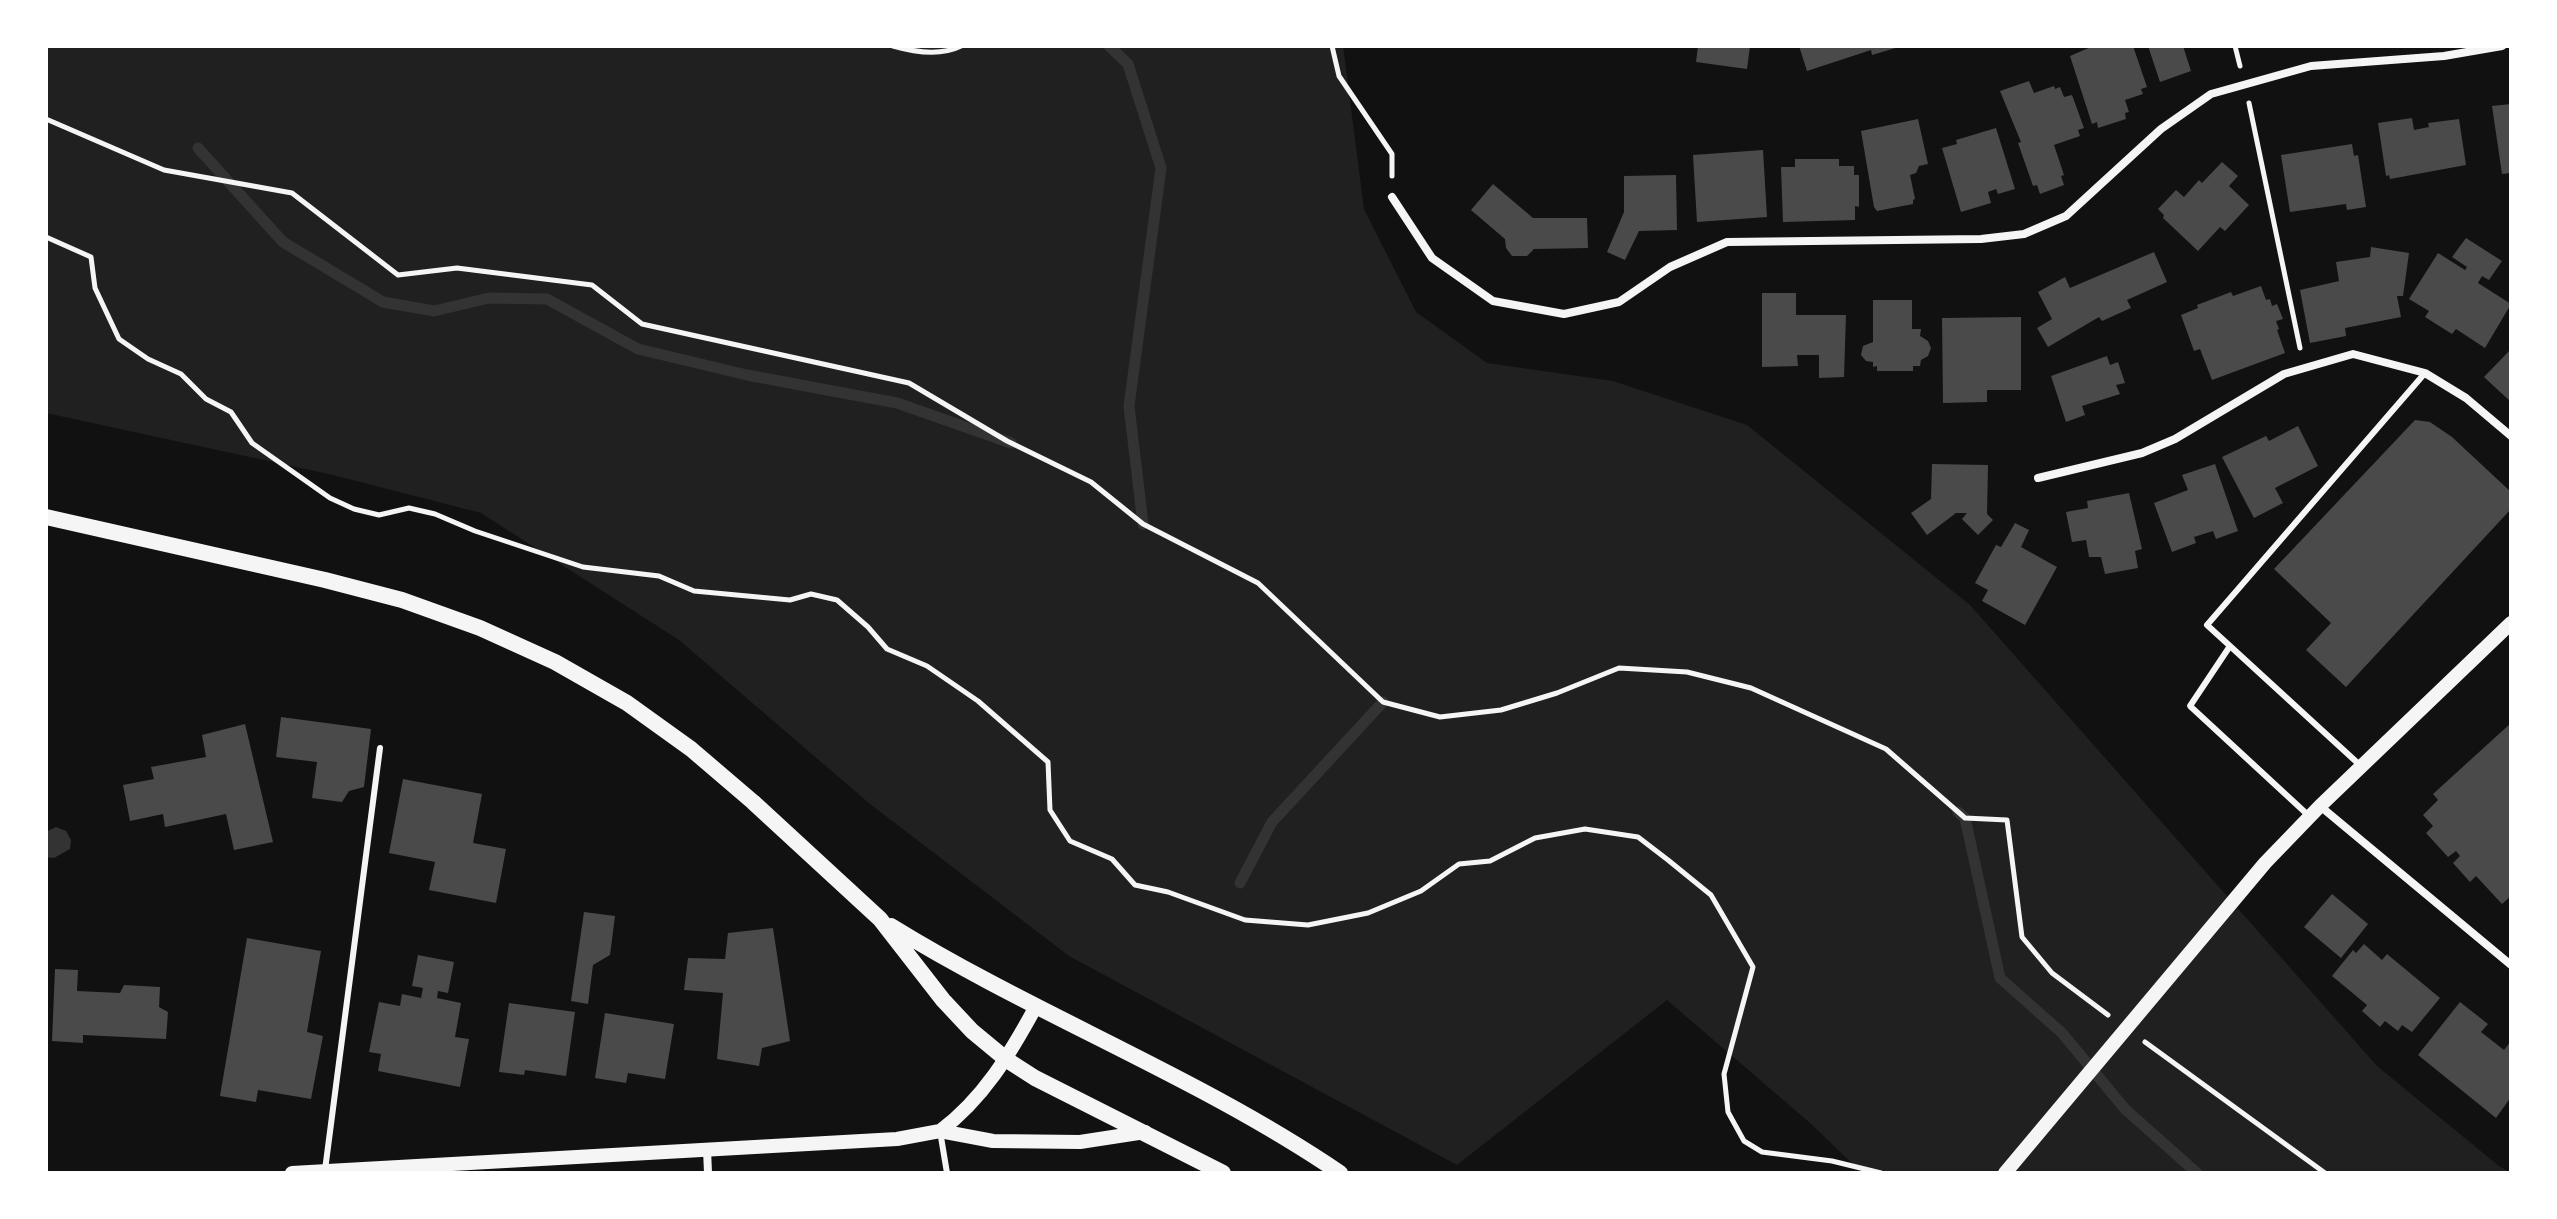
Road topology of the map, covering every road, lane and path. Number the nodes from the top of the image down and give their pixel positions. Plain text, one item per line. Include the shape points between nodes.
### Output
1 (893, 46) edge
2 (961, 46) edge
3 (1332, 46) edge
4 (2235, 46) edge
5 (2502, 46) edge
6 (2245, 85) junction
7 (46, 119) edge
8 (1392, 197) joint
9 (46, 237) edge
10 (2304, 368) junction
11 (2425, 373) junction
12 (2511, 436) edge
13 (2038, 478) dead end
14 (46, 517) edge
15 (2511, 623) edge
16 (2230, 646) junction
17 (380, 748) dead end
18 (2362, 767) junction
19 (2315, 812) junction
20 (880, 919) junction
21 (2511, 965) edge
22 (1035, 1008) junction
23 (2116, 1020) dead end
24 (2141, 1039) dead end
25 (1007, 1060) junction
26 (940, 1131) junction
27 (1145, 1132) junction
28 (707, 1149) junction
29 (325, 1170) junction
30 (292, 1173) edge
31 (301, 1173) edge
32 (708, 1173) edge
33 (947, 1173) edge
34 (1223, 1173) edge
35 (1340, 1173) edge
36 (1881, 1173) edge
37 (2005, 1173) edge
38 (2325, 1173) edge

1 - 2 path via 927,52
3 - 8 path via 1339,76 1392,154
4 - 6 path
5 - 6 street via 2311,66
6 - 8 street via 2211,94 2161,129 2066,216 2024,234 1727,242 1670,267 1619,302 1564,314 1493,301 1432,258
6 - 10 path
7 - 23 path via 164,170 292,193 398,275 457,268 592,285 642,324 909,383 1007,441 1091,482 1143,524 1258,583 1383,702 1440,717 1501,710 1619,668 1687,672 1751,688 1886,749 1965,818 2007,820 2022,937 2052,973
9 - 36 path via 91,257 95,288 119,339 181,374 206,399 231,412 252,443 330,498 379,515 409,508 435,514 583,567 659,576 694,591 790,600 811,594 837,600 887,649 927,666 978,701 1048,762 1050,810 1070,841 1112,859 1135,885 1245,920 1308,925 1368,913 1421,891 1459,864 1490,861 1535,838 1585,829 1638,837 1711,895 1753,967 1724,1074 1728,1112 1744,1141 1762,1152
10 - 11 street via 2353,354
10 - 13 street via 2142,453
11 - 12 street via 2466,398
11 - 16 lane via 2207,625
14 - 20 main road via 402,600 555,662 627,703 691,749
15 - 18 street
16 - 18 lane
16 - 19 lane via 2190,706
17 - 29 lane
18 - 19 street
19 - 21 street
19 - 37 street via 2265,863
20 - 22 main road
20 - 25 main road via 943,1000
22 - 25 street
22 - 35 main road via 1209,1094
24 - 38 path
25 - 26 street
25 - 27 main road
26 - 27 street via 993,1141 1080,1142
26 - 28 street via 897,1139
26 - 33 lane
27 - 34 main road
28 - 29 street
28 - 32 street
29 - 31 street
30 - 31 street

